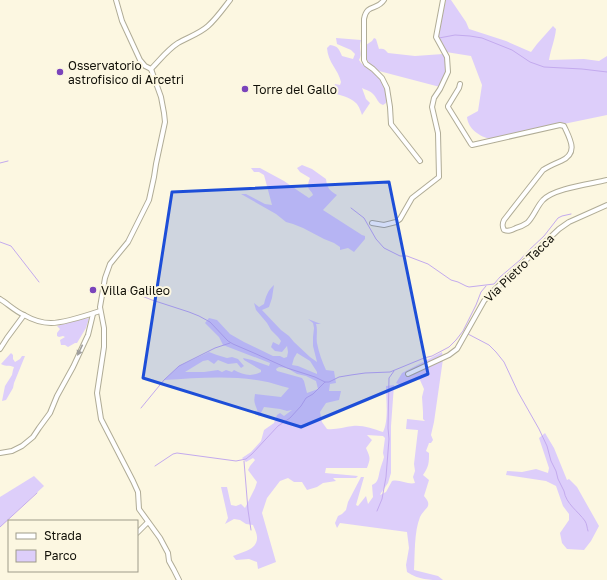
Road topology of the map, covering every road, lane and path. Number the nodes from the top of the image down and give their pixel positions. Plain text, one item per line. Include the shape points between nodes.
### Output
1 (116, 0) edge
2 (230, 0) edge
3 (384, 0) edge
4 (443, 0) edge
5 (151, 69) junction
6 (460, 84) dead end
7 (420, 161) dead end
8 (607, 180) edge
9 (607, 205) edge
10 (372, 224) dead end
11 (0, 299) edge
12 (100, 311) junction
13 (93, 314) junction
14 (24, 315) junction
15 (0, 349) edge
16 (408, 374) dead end
17 (0, 453) edge
18 (148, 522) junction
19 (138, 532) edge
20 (180, 580) edge

1 - 5 street via 122,21 140,60
2 - 5 street via 207,27 169,50
3 - 7 street via 365,13 364,60 382,78 387,88 391,124
4 - 10 street via 436,37 447,57 448,72 432,107 438,133 439,177 412,198 396,222
5 - 12 street via 161,97 165,122 150,200 128,242 110,264
6 - 8 street via 448,107 472,145 560,125 564,126 571,139 572,148 568,157 543,170 504,220 504,230 512,230 527,223 543,200 558,191
9 - 16 street, Via Pietro Tacca via 559,229 489,295 457,349
11 - 14 street
12 - 13 street
12 - 18 street via 105,340 97,393 101,419 134,481 138,492 139,509
13 - 14 street via 50,323
13 -> 17 street via 88,335 50,413 40,428 22,446
14 - 15 street
18 - 19 street
18 - 20 street via 160,538

